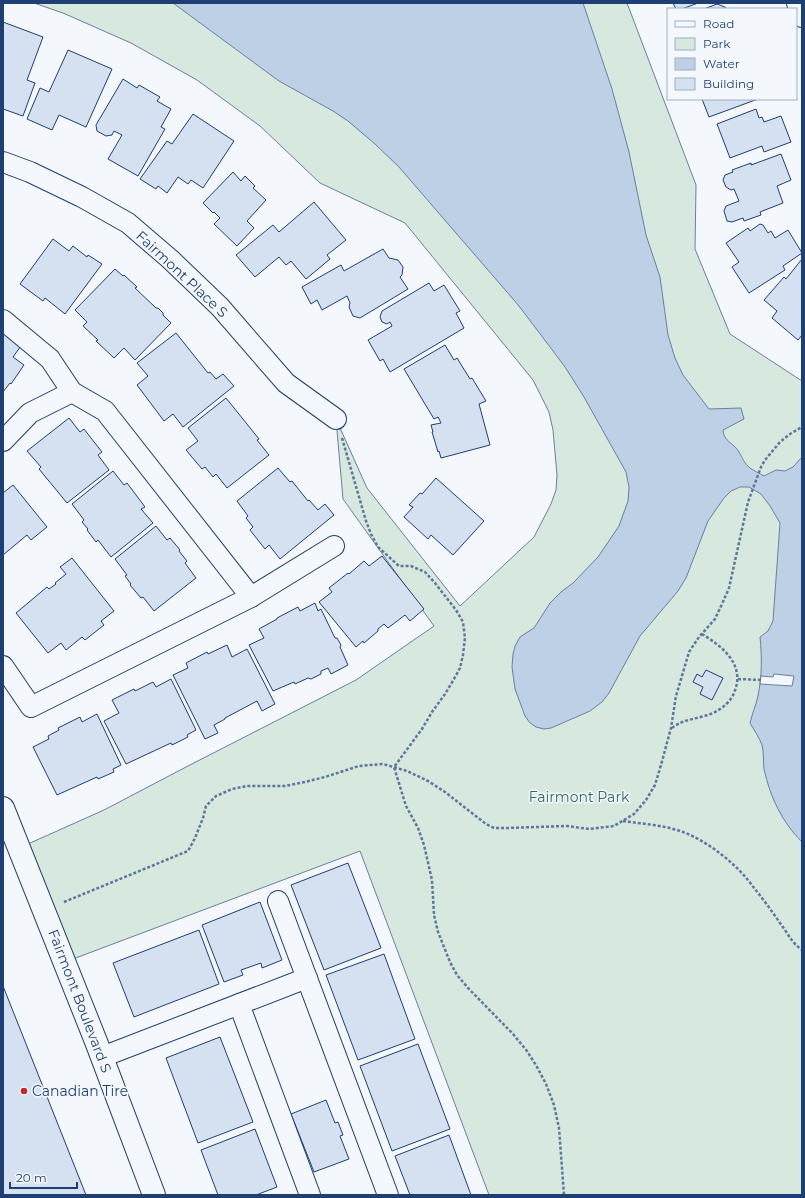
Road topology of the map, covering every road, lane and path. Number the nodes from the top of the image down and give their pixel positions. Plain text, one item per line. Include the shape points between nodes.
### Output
1 (796, 3) edge
2 (802, 17) edge
3 (3, 162) edge
4 (3, 320) edge
5 (72, 392) junction
6 (336, 419) joint
7 (802, 427) edge
8 (3, 441) edge
9 (334, 546) dead end
10 (251, 597) junction
11 (702, 634) junction
12 (3, 666) edge
13 (738, 679) junction
14 (761, 680) dead end
15 (671, 728) junction
16 (394, 767) junction
17 (3, 808) edge
18 (622, 821) junction
19 (278, 901) dead end
20 (44, 910) junction
21 (802, 950) edge
22 (306, 978) junction
23 (239, 1004) junction
24 (102, 1057) junction
25 (154, 1195) edge
26 (310, 1195) edge
27 (388, 1195) edge
28 (564, 1195) edge

1 - 2 street
3 - 6 street, Fairmont Place S via 82,197 128,224 170,259 220,307 286,383
4 - 5 street via 50,359
5 - 8 street via 30,413
5 - 10 street via 105,411
6 - 16 path via 366,521 378,547 399,566 411,566 425,572 446,596 463,622 465,638 460,668 422,729
7 - 11 path via 780,442 761,467 748,502 728,588 715,619
9 - 10 street
10 - 12 street via 31,707
11 - 13 path via 729,655 738,672
11 - 15 path via 689,652 676,696
13 - 14 path
13 - 15 path via 733,695 722,709 684,721
15 - 18 path via 655,785 634,814
16 - 18 path via 428,781 494,828 567,826 589,829 614,826
16 - 20 path via 383,764 359,766 285,786 247,786 232,789 216,796 206,806 188,852
16 - 28 path via 406,806 424,845 432,880 434,915 450,962 469,989 527,1051 546,1084 559,1128
17 - 20 street, Fairmont Boulevard S
18 - 21 path via 664,827 701,840 736,868 753,886 793,942
19 - 22 street
20 - 24 street, Fairmont Boulevard S
22 - 23 street
22 - 27 street
23 - 24 street
23 - 26 street
24 - 25 street, Fairmont Boulevard S

